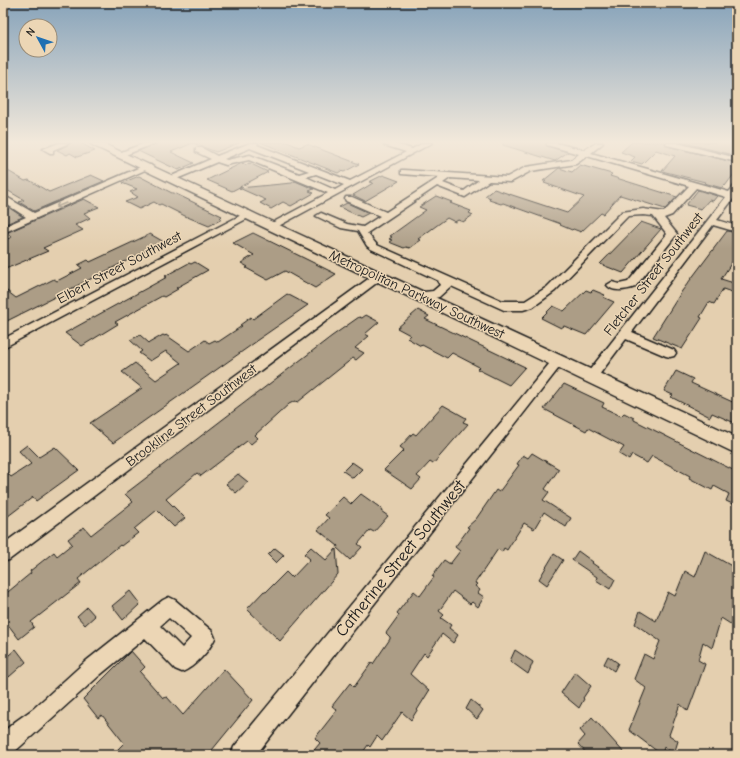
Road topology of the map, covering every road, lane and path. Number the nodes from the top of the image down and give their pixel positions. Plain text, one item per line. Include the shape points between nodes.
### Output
1 (122, 178) edge
2 (171, 178) edge
3 (303, 178) edge
4 (335, 178) edge
5 (361, 178) edge
6 (443, 178) edge
7 (478, 178) edge
8 (511, 178) edge
9 (653, 178) edge
10 (662, 178) edge
11 (486, 179) junction
12 (436, 183) junction
13 (350, 184) junction
14 (691, 188) junction
15 (335, 193) junction
16 (735, 194) edge
17 (3, 198) edge
18 (349, 199) dead end
19 (249, 214) junction
20 (656, 214) junction
21 (386, 215) junction
22 (321, 216) dead end
23 (33, 217) junction
24 (711, 221) junction
25 (273, 226) junction
26 (737, 229) edge
27 (3, 230) edge
28 (365, 230) junction
29 (379, 276) junction
30 (444, 281) junction
31 (612, 285) dead end
32 (426, 296) junction
33 (624, 333) junction
34 (3, 344) edge
35 (670, 353) dead end
36 (558, 361) junction
37 (591, 376) junction
38 (737, 446) edge
39 (3, 554) edge
40 (146, 625) dead end
41 (3, 747) edge
42 (242, 755) edge

1 -> 23 street
2 - 19 main road, Metropolitan Parkway Southwest
3 - 15 street
4 - 13 street
5 - 13 street
6 - 12 street
7 - 11 street
8 - 11 street
9 - 14 street
10 - 14 street
11 - 12 street via 465,194
12 - 21 street
13 - 15 street
14 - 16 street
14 - 20 street via 671,212 665,215
15 - 25 street
16 - 24 street, Fletcher Street Southwest
17 - 23 street
18 - 21 street
19 - 25 main road, Metropolitan Parkway Southwest
19 - 34 street, Elbert Street Southwest
20 - 30 street via 626,214 551,288 529,304 504,306
20 - 31 street via 672,234 631,285
21 - 28 street
22 - 28 street via 344,226
23 - 27 street
24 - 26 street
24 - 33 street, Fletcher Street Southwest
25 - 29 main road, Metropolitan Parkway Southwest
28 - 30 street via 362,232 374,247
29 - 32 main road, Metropolitan Parkway Southwest
29 - 39 street, Brookline Street Southwest
30 - 32 street via 446,286 436,294
32 - 36 main road, Metropolitan Parkway Southwest
33 - 35 street
33 - 37 street, Fletcher Street Southwest
36 - 37 main road, Metropolitan Parkway Southwest
36 - 42 street, Catherine Street Southwest
37 - 38 main road, Metropolitan Parkway Southwest
40 - 41 street

